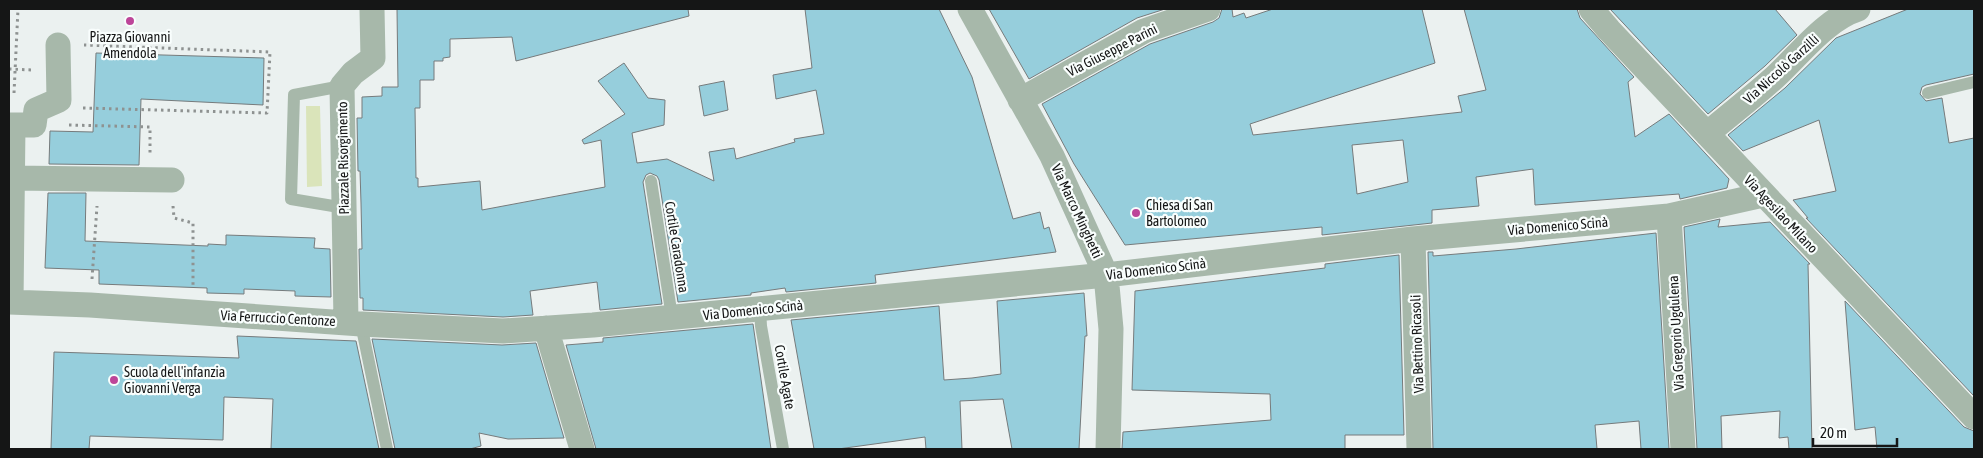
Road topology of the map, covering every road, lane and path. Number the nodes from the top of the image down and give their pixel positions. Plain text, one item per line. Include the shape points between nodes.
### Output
1 (18, 9) edge
2 (372, 9) edge
3 (970, 9) edge
4 (1208, 9) edge
5 (1591, 9) edge
6 (1858, 9) edge
7 (58, 45) joint
8 (9, 69) edge
9 (15, 69) junction
10 (1974, 82) edge
11 (342, 86) junction
12 (1928, 93) dead end
13 (59, 100) junction
14 (1020, 100) junction
15 (19, 125) edge
16 (1706, 134) junction
17 (97, 179) junction
18 (160, 180) joint
19 (651, 181) dead end
20 (12, 188) edge
21 (1763, 195) junction
22 (345, 208) junction
23 (1669, 216) junction
24 (193, 223) dead end
25 (11, 225) edge
26 (1413, 239) junction
27 (194, 266) dead end
28 (1106, 275) junction
29 (10, 302) edge
30 (90, 305) junction
31 (760, 309) junction
32 (672, 317) junction
33 (354, 323) junction
34 (546, 328) junction
35 (1974, 416) edge
36 (388, 449) edge
37 (578, 449) edge
38 (783, 449) edge
39 (1108, 449) edge
40 (1420, 449) edge
41 (1683, 449) edge

1 - 9 path
2 - 11 street, Piazzale Risorgimento via 373,58
3 - 14 street, Via Marco Minghetti
4 - 14 street, Via Giuseppe Parini via 1144,31
5 - 16 street, Via Agesilao Milano
6 - 16 street, Via Niccolò Garzilli via 1845,13 1820,33 1774,78
7 - 13 street
7 - 13 path via 270,52 267,113 79,108
8 - 9 path
9 - 15 path
10 - 12 lane
11 - 22 street, Piazzale Risorgimento
11 - 22 lane via 294,95 291,199
13 - 15 street via 36,110
14 - 28 street, Via Marco Minghetti via 1052,156
15 - 18 path via 150,127
15 - 20 street
16 - 21 street, Via Agesilao Milano
17 - 18 street
17 - 20 street
17 - 30 path
19 - 32 lane, Cortile Caradonna
20 - 25 street
21 - 23 street, Via Domenico Scinà
21 - 35 street, Via Agesilao Milano
22 - 33 street, Piazzale Risorgimento
23 - 26 street, Via Domenico Scinà
23 - 41 street, Via Gregorio Ugdulena
24 - 27 path
25 - 29 street
26 - 28 street, Via Domenico Scinà
26 - 40 street, Via Bettino Ricasoli
28 - 31 street, Via Domenico Scinà
28 - 39 street, Via Marco Minghetti via 1111,328
29 - 30 street, Via Ferruccio Centonze
30 - 33 street, Via Ferruccio Centonze
31 - 32 street, Via Domenico Scinà
31 - 38 lane, Cortile Agate
32 - 34 street, Via Domenico Scinà
33 - 34 street, Via Ferruccio Centonze via 503,331
33 - 36 lane
34 - 37 street

